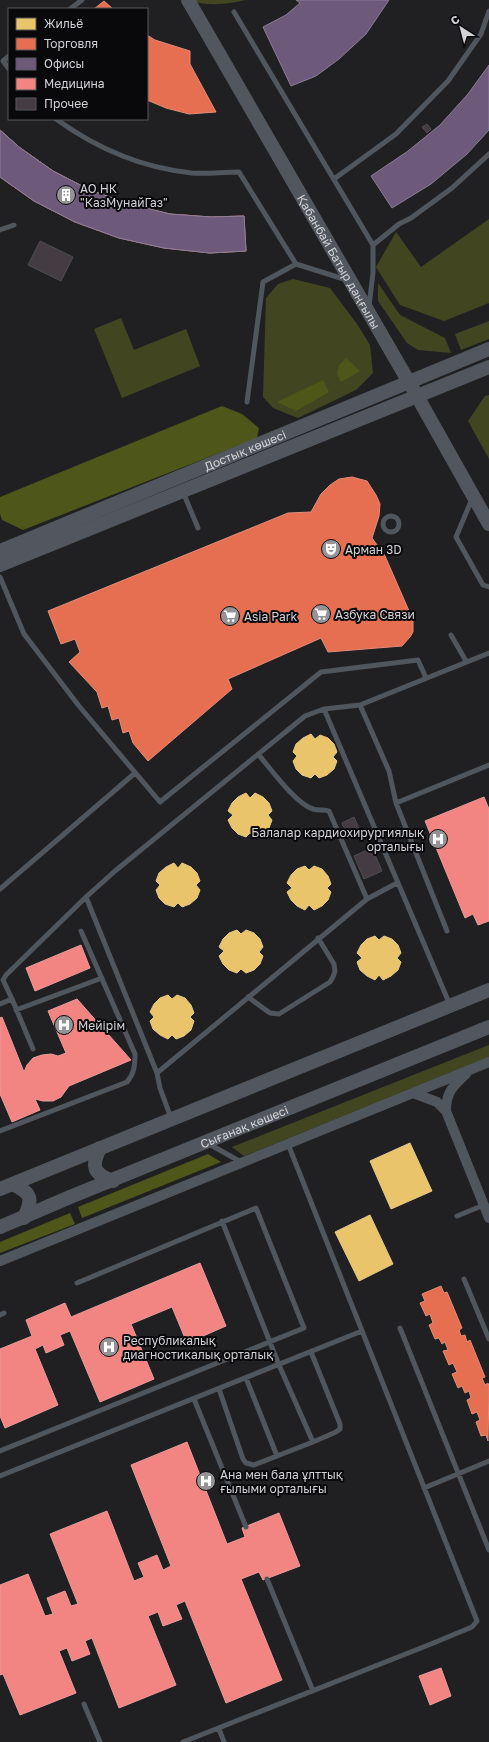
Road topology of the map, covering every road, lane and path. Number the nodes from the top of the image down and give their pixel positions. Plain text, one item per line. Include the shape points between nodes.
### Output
1 (82, 0) edge
2 (188, 0) edge
3 (71, 8) edge
4 (489, 11) edge
5 (234, 12) dead end
6 (8, 57) edge
7 (8, 68) edge
8 (58, 120) edge
9 (489, 154) edge
10 (334, 180) junction
11 (14, 225) dead end
12 (0, 230) edge
13 (373, 245) junction
14 (296, 264) junction
15 (350, 281) junction
16 (369, 313) junction
17 (489, 349) edge
18 (489, 368) edge
19 (409, 382) junction
20 (417, 396) junction
21 (247, 402) dead end
22 (182, 491) junction
23 (473, 496) junction
24 (489, 524) edge
25 (198, 528) dead end
26 (2, 549) edge
27 (0, 565) edge
28 (0, 578) edge
29 (489, 587) edge
30 (451, 634) dead end
31 (489, 653) edge
32 (466, 661) junction
33 (426, 678) junction
34 (360, 705) junction
35 (324, 709) junction
36 (258, 754) junction
37 (489, 765) edge
38 (135, 773) junction
39 (396, 802) junction
40 (397, 883) junction
41 (0, 889) edge
42 (86, 897) junction
43 (367, 899) junction
44 (81, 931) dead end
45 (447, 932) dead end
46 (318, 938) junction
47 (2, 978) edge
48 (102, 978) junction
49 (489, 990) edge
50 (248, 997) junction
51 (12, 1000) junction
52 (0, 1004) edge
53 (450, 1006) junction
54 (16, 1010) junction
55 (489, 1027) edge
56 (33, 1049) dead end
57 (489, 1062) edge
58 (471, 1069) junction
59 (157, 1073) junction
60 (413, 1093) junction
61 (448, 1115) junction
62 (171, 1118) junction
63 (0, 1131) edge
64 (206, 1142) junction
65 (288, 1144) junction
66 (100, 1148) junction
67 (242, 1162) junction
68 (113, 1180) junction
69 (13, 1184) junction
70 (0, 1189) edge
71 (484, 1205) junction
72 (457, 1216) dead end
73 (24, 1218) junction
74 (489, 1218) edge
75 (222, 1221) junction
76 (0, 1227) edge
77 (0, 1261) edge
78 (464, 1279) dead end
79 (77, 1283) dead end
80 (400, 1328) dead end
81 (362, 1331) junction
82 (489, 1339) edge
83 (270, 1342) junction
84 (311, 1352) junction
85 (279, 1364) junction
86 (246, 1378) junction
87 (219, 1389) junction
88 (194, 1398) junction
89 (313, 1442) junction
90 (0, 1451) edge
91 (277, 1456) junction
92 (489, 1461) edge
93 (457, 1473) junction
94 (0, 1476) edge
95 (424, 1488) junction
96 (246, 1526) dead end
97 (489, 1550) edge
98 (267, 1578) dead end
99 (313, 1691) junction
100 (84, 1704) dead end
101 (219, 1729) junction
102 (100, 1742) edge
103 (183, 1742) edge
104 (224, 1742) edge

1 - 3 lane
2 - 15 main road, Қабанбай Батыр даңғылы
4 - 10 lane via 481,34 448,81 396,134
5 - 10 lane
6 - 7 lane via 3,61
8 - 14 lane via 103,148 153,167 193,173 239,172
9 - 13 lane via 452,188
10 - 13 lane
11 - 12 lane
13 - 16 lane
14 - 15 lane
14 - 21 lane via 263,282
15 - 16 main road, Қабанбай Батыр даңғылы
16 - 19 main road, Қабанбай Батыр даңғылы
17 - 19 main road, Достық көшесі
18 - 20 main road, Достық көшесі
19 - 20 main road, Қабанбай Батыр даңғылы
19 - 26 main road, Достық көшесі
20 - 22 main road, Достық көшесі
20 - 23 main road, Қабанбай Батыр даңғылы
22 - 25 lane
22 - 27 main road, Достық көшесі
23 - 24 main road, Қабанбай Батыр даңғылы
23 - 29 lane via 456,536 483,585
28 - 38 lane via 24,634 78,706
30 - 32 lane
31 - 32 lane
32 - 33 lane
33 - 34 lane
33 - 38 lane via 418,660 321,672 160,802
34 - 35 lane
34 - 39 lane via 389,771
35 - 36 lane via 305,716
35 - 40 lane
36 - 42 lane
36 - 43 lane via 301,804 315,810 329,811
37 - 39 lane
38 - 41 lane
39 - 45 lane
40 - 43 lane
40 - 53 lane
42 - 47 lane
42 - 59 lane
43 - 46 lane
44 - 48 lane
46 - 50 lane
46 - 50 lane via 334,964 335,971 330,982 279,1014 270,1013
47 - 51 lane
48 - 54 lane
48 - 63 lane via 135,1054 132,1076 127,1082
49 - 53 main road
50 - 59 lane
51 - 52 lane
51 - 54 lane
53 - 62 main road
54 - 56 lane
55 - 64 main road, Сығанақ көшесі
57 - 58 street
58 - 60 street
58 - 61 street via 452,1088 446,1100
59 - 62 lane
60 - 61 street via 437,1102
60 - 65 street
61 - 71 street
62 - 66 main road
64 - 67 lane
64 - 68 main road, Сығанақ көшесі
65 - 67 street
65 - 81 lane
66 - 68 main road via 94,1164 97,1172
66 - 69 main road
67 - 77 street
68 - 73 main road, Сығанақ көшесі
69 - 70 main road
69 - 73 main road via 29,1196 31,1204
71 - 72 lane
71 - 74 street
73 - 76 main road, Сығанақ көшесі
75 - 79 lane
75 - 83 lane
75 - 83 lane via 256,1208 304,1328
78 - 82 lane
80 - 93 lane
81 - 84 lane
81 - 95 lane
83 - 85 lane
83 - 90 lane
84 - 85 lane
84 - 89 lane via 340,1424 340,1429 336,1432
85 - 86 lane
85 - 89 lane
86 - 87 lane
86 - 91 lane
87 - 88 lane
87 - 91 lane via 246,1463 254,1465
88 - 94 lane
88 - 96 lane
89 - 91 lane
92 - 93 lane
93 - 95 lane
93 - 97 lane
95 - 99 lane via 478,1621 472,1627
98 - 99 lane
99 - 101 lane
100 - 102 lane
101 - 103 lane
101 - 104 lane

